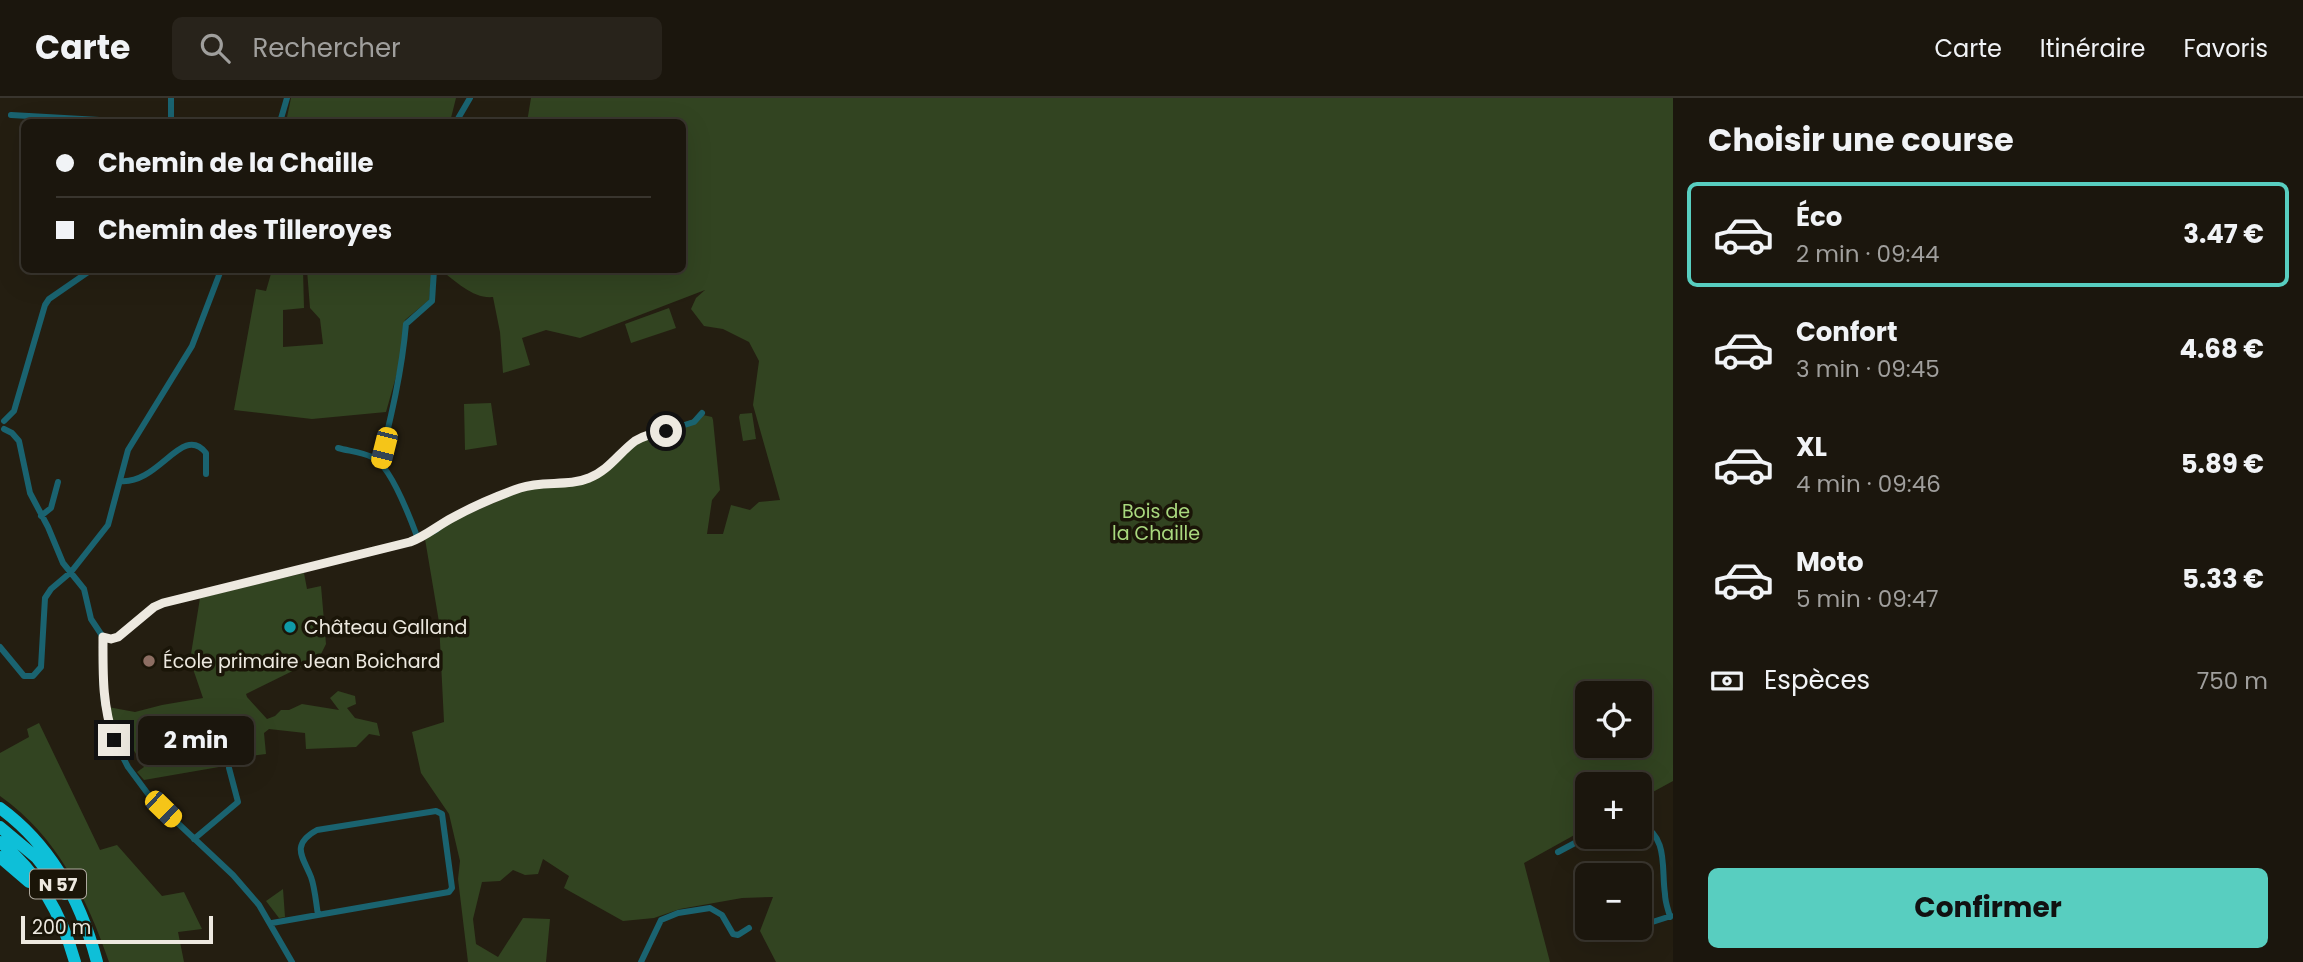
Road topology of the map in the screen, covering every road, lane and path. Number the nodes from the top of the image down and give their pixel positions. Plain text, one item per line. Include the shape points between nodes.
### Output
1 (171, 98) edge
2 (287, 98) edge
3 (470, 98) edge
4 (11, 115) dead end
5 (82, 119) edge
6 (171, 119) edge
7 (281, 119) edge
8 (458, 119) edge
9 (87, 273) edge
10 (220, 273) edge
11 (434, 273) edge
12 (702, 413) dead end
13 (2, 419) edge
14 (2, 430) edge
15 (338, 448) dead end
16 (380, 462) junction
17 (206, 474) dead end
18 (120, 481) junction
19 (58, 482) dead end
20 (41, 516) junction
21 (418, 539) junction
22 (71, 572) junction
23 (103, 637) junction
24 (0, 647) edge
25 (229, 768) dead end
26 (0, 808) edge
27 (0, 827) edge
28 (1652, 833) edge
29 (194, 839) junction
30 (0, 842) edge
31 (1575, 843) edge
32 (1558, 852) dead end
33 (0, 857) edge
34 (318, 915) junction
35 (1671, 916) edge
36 (60, 920) junction
37 (1652, 922) edge
38 (272, 923) junction
39 (750, 928) dead end
40 (97, 959) edge
41 (75, 962) edge
42 (292, 962) edge
43 (641, 962) edge

1 - 6 street
2 - 7 street
3 - 8 street
4 - 5 street
9 - 13 street via 45,305 14,411
10 - 18 street via 192,346 131,444
11 - 16 street via 432,300 406,324 402,368
12 - 21 street via 694,422 637,440 590,478 524,486 488,500
13 - 14 street
14 - 20 street via 19,441 30,493
15 - 16 street
16 - 21 street via 406,506
17 - 18 street via 206,453 190,443 141,478
18 - 22 street via 108,525
19 - 20 street via 51,508
20 - 22 street
21 - 23 street via 163,603 118,637
22 - 23 street via 84,589 91,619
22 - 24 street via 45,598 43,663 38,672 24,676
23 - 29 street via 104,703 114,740 140,785
25 - 29 street via 238,802
26 - 40 highway via 31,835 59,869
27 - 40 highway, N 57 via 53,878 80,919
28 - 35 street via 1661,847
29 - 38 street via 233,875
30 - 36 highway, N 57 via 34,877
31 - 32 street
33 - 36 highway via 26,879
34 - 34 street via 451,891 442,814 413,814 310,834 300,855 311,877
34 - 38 street
35 - 37 street
36 - 41 highway, N 57
38 - 42 street
39 - 43 street via 733,934 722,915 710,908 678,913 662,919

